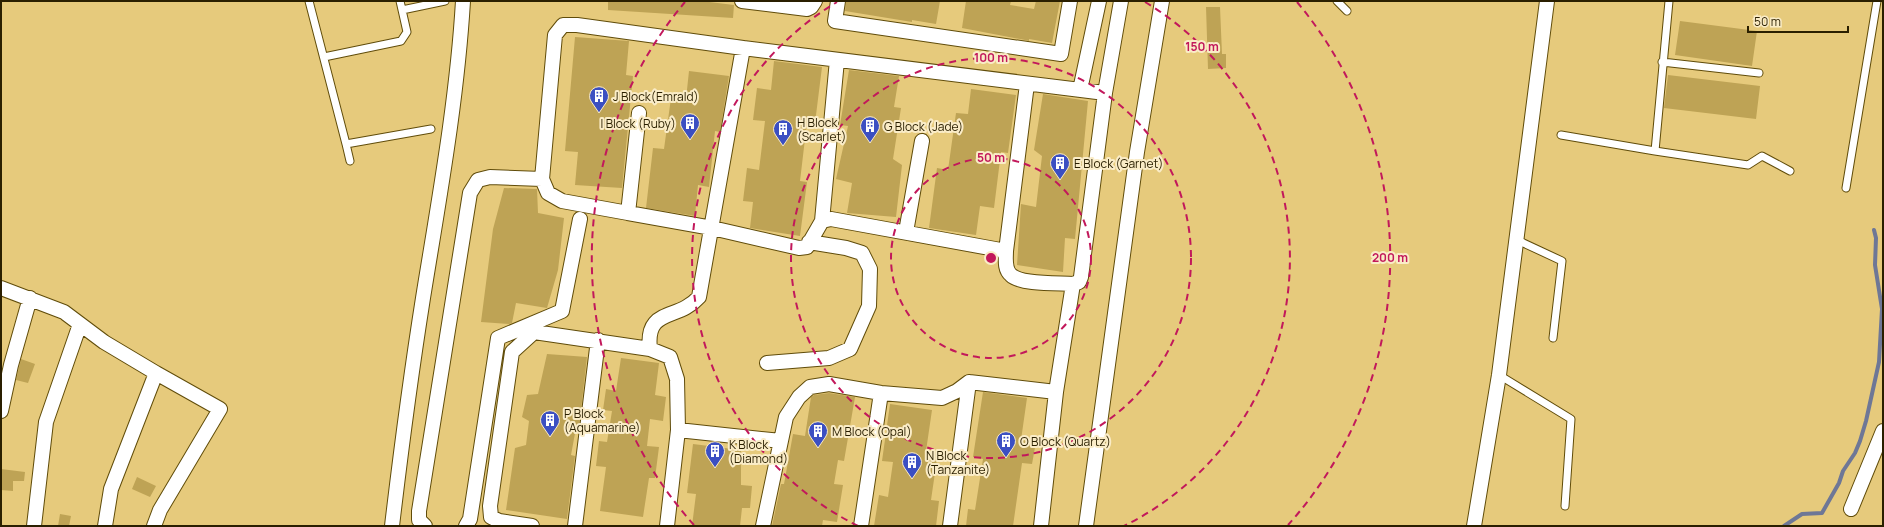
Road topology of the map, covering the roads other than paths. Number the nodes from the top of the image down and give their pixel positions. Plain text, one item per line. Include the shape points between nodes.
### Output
1 (310, 1) edge
2 (400, 1) edge
3 (445, 1) edge
4 (463, 1) edge
5 (742, 1) edge
6 (815, 1) edge
7 (838, 1) edge
8 (1070, 1) edge
9 (1099, 1) edge
10 (1122, 1) edge
11 (1162, 1) edge
12 (1337, 1) edge
13 (1547, 1) edge
14 (1669, 1) edge
15 (1877, 1) edge
16 (402, 10) junction
17 (1347, 11) dead end
18 (743, 48) junction
19 (324, 57) junction
20 (837, 60) junction
21 (1662, 62) junction
22 (1759, 74) dead end
23 (1027, 84) junction
24 (1080, 90) junction
25 (1105, 93) junction
26 (639, 113) dead end
27 (431, 129) dead end
28 (1561, 135) dead end
29 (922, 141) dead end
30 (346, 144) junction
31 (1655, 151) junction
32 (350, 161) dead end
33 (1790, 171) dead end
34 (542, 179) junction
35 (1846, 188) dead end
36 (628, 213) junction
37 (580, 219) dead end
38 (822, 221) junction
39 (712, 228) junction
40 (906, 232) junction
41 (1517, 240) junction
42 (809, 242) junction
43 (1006, 251) junction
44 (1074, 284) junction
45 (1, 288) edge
46 (30, 298) junction
47 (80, 324) junction
48 (1553, 338) dead end
49 (598, 340) junction
50 (650, 349) junction
51 (767, 363) dead end
52 (156, 373) junction
53 (1500, 375) junction
54 (968, 382) junction
55 (1056, 392) junction
56 (880, 393) junction
57 (1, 412) edge
58 (678, 430) junction
59 (1883, 431) edge
60 (781, 441) junction
61 (1565, 506) dead end
62 (1851, 509) dead end
63 (34, 526) edge
64 (105, 526) edge
65 (154, 526) edge
66 (392, 526) edge
67 (425, 526) edge
68 (466, 526) edge
69 (532, 526) edge
70 (575, 526) edge
71 (667, 526) edge
72 (763, 526) edge
73 (861, 526) edge
74 (950, 526) edge
75 (1040, 526) edge
76 (1086, 526) edge
77 (1474, 526) edge

1 - 19 lane
2 - 16 lane
3 - 16 lane
4 - 66 street via 449,139 423,300
5 - 6 street via 807,9
7 - 8 street via 835,21 1060,54
9 - 24 street
10 - 25 street
11 - 76 street via 1137,152
12 - 17 lane
13 - 41 street
14 - 21 lane
15 - 35 lane
16 - 19 lane via 407,32 401,41
18 - 20 street
18 - 34 street via 563,25 555,35
18 - 39 street
19 - 30 lane
20 - 23 street
20 - 38 street
21 - 22 lane
21 - 31 lane
23 - 24 street
23 - 43 street
24 - 25 street
25 - 44 street via 1081,277 1079,282
26 - 36 street
27 - 30 lane
28 - 31 lane
29 - 40 street
30 - 32 lane
31 - 33 lane via 1748,165 1762,156
34 - 36 street via 548,193 562,201
34 - 67 street via 490,177 478,180 470,193 419,511 419,520
36 - 39 street
37 - 68 street via 562,310 498,338 470,519
38 - 40 street via 831,219
38 - 42 street
39 - 42 street via 799,248 806,247
39 - 50 street via 699,298 684,309 661,317 652,325 648,337
40 - 43 street
41 - 48 lane via 1562,261
41 - 53 street
42 - 51 street via 862,253 870,269 869,306 850,349 829,358
43 - 44 street via 1006,266 1016,278
44 - 55 street
45 - 46 street
46 - 47 street via 64,312
46 - 57 street
47 - 52 street via 104,342
47 - 63 street via 46,422
49 - 50 street
49 - 69 street via 534,332 512,352 490,506 491,517
49 - 70 street
50 - 58 street via 670,357 677,379
52 - 64 street via 111,490
52 - 65 street via 220,409 160,510
53 - 61 lane via 1571,419
53 - 77 street
54 - 55 street
54 - 56 street via 942,398
54 - 74 street
55 - 75 street
56 - 60 street via 829,384 810,387 799,397 786,417
56 - 73 street
58 - 60 street
58 - 71 street
59 - 62 street
60 - 72 street

